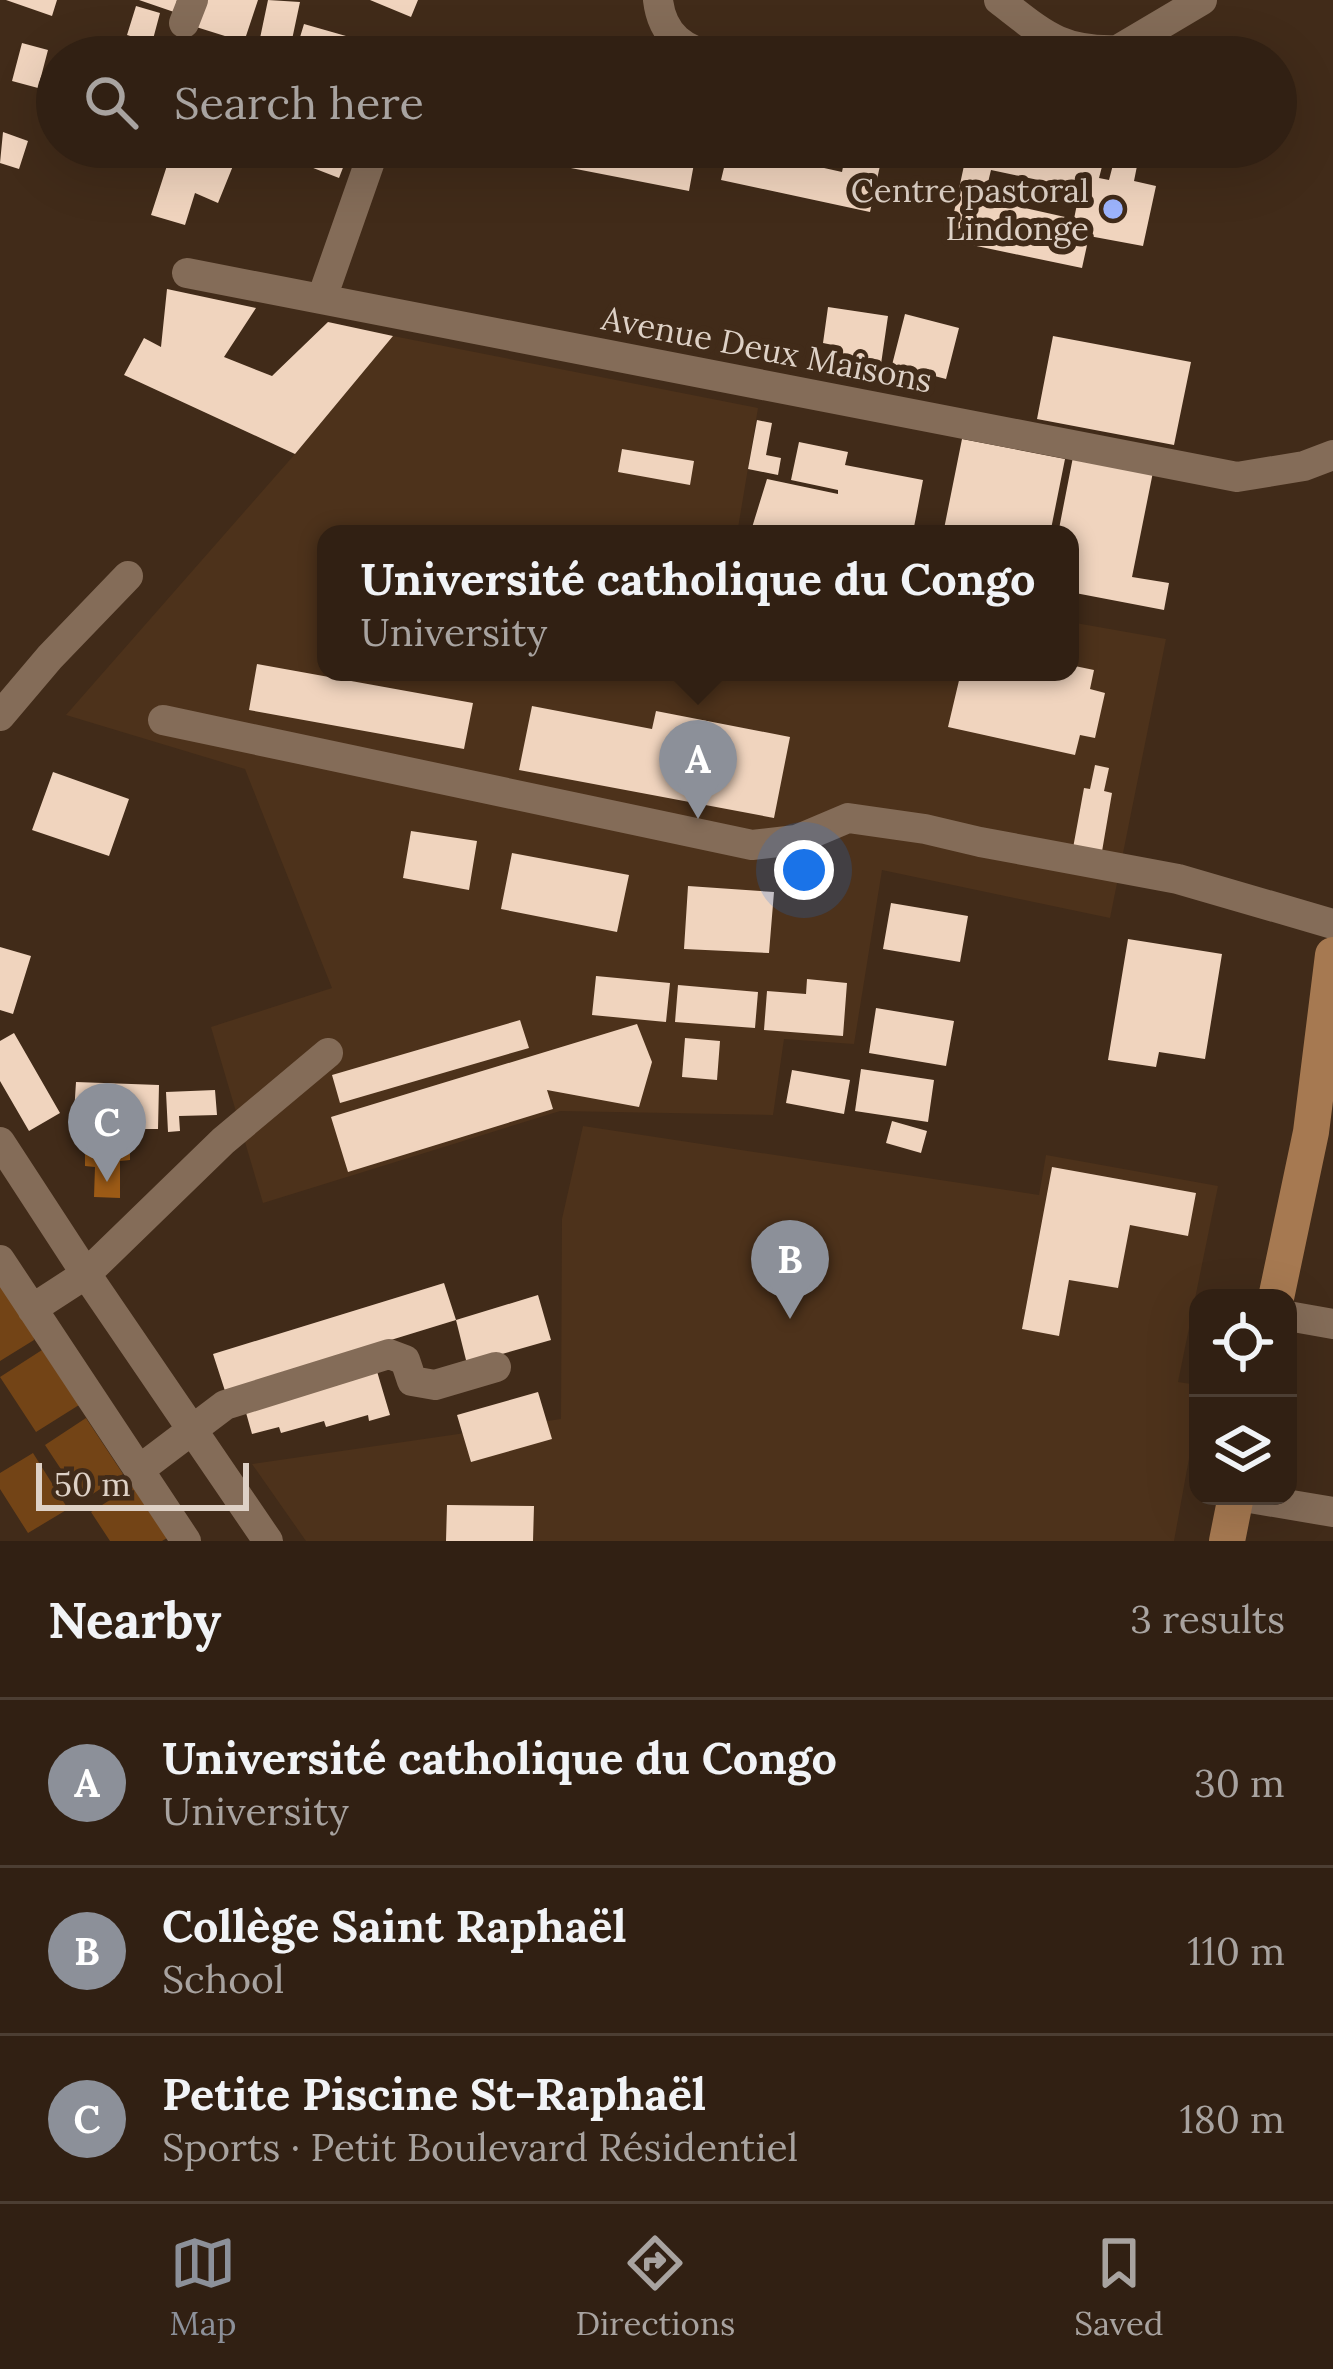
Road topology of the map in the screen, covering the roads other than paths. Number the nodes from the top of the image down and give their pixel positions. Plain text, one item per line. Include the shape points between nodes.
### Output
1 (658, 0) edge
2 (998, 0) edge
3 (1202, 0) edge
4 (670, 36) edge
5 (1046, 36) edge
6 (1142, 36) edge
7 (368, 168) edge
8 (187, 273) dead end
9 (322, 298) junction
10 (1333, 455) edge
11 (128, 576) dead end
12 (0, 716) edge
13 (163, 720) dead end
14 (1333, 923) edge
15 (1333, 955) edge
16 (328, 1053) dead end
17 (1322, 1133) edge
18 (0, 1142) edge
19 (0, 1260) edge
20 (86, 1274) junction
21 (1279, 1289) edge
22 (32, 1309) junction
23 (1297, 1318) edge
24 (1333, 1324) edge
25 (496, 1367) dead end
26 (194, 1431) junction
27 (139, 1470) junction
28 (1235, 1505) edge
29 (1291, 1505) edge
30 (1333, 1512) edge
31 (186, 1541) edge
32 (268, 1541) edge
33 (1227, 1541) edge

1 - 4 street
2 - 5 street
3 - 6 street
7 - 9 street
8 - 9 street, Avenue Deux Maisons
9 - 10 street, Avenue Deux Maisons via 1237,477
11 - 12 street
13 - 14 street via 752,845 796,840 848,818 925,829 1178,879
15 - 17 main road
16 - 20 street
17 - 21 main road
18 - 20 street
19 - 22 street
20 - 22 street
20 - 26 street
22 - 27 street
23 - 24 street
25 - 26 street via 435,1384 412,1381 405,1360 388,1354 225,1405
26 - 27 street
26 - 32 street
27 - 31 street
28 - 33 main road
29 - 30 street

